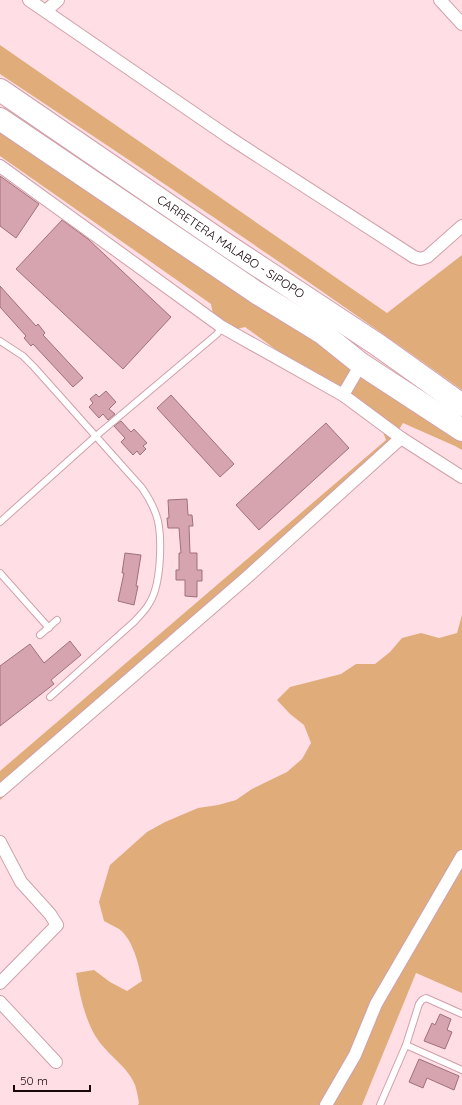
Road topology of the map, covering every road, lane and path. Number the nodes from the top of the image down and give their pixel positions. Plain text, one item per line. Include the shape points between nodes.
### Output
1 (29, 0) edge
2 (58, 0) edge
3 (440, 0) edge
4 (46, 11) junction
5 (462, 24) edge
6 (0, 90) edge
7 (0, 119) edge
8 (0, 166) edge
9 (462, 226) edge
10 (222, 327) junction
11 (0, 341) edge
12 (361, 364) junction
13 (343, 395) junction
14 (462, 405) edge
15 (462, 430) edge
16 (96, 436) junction
17 (401, 438) junction
18 (462, 476) edge
19 (0, 522) edge
20 (0, 573) edge
21 (57, 620) dead end
22 (49, 628) junction
23 (40, 635) dead end
24 (50, 697) dead end
25 (0, 791) edge
26 (0, 842) edge
27 (462, 856) edge
28 (0, 983) edge
29 (0, 1002) edge
30 (462, 1014) edge
31 (406, 1045) junction
32 (56, 1062) dead end
33 (462, 1070) edge
34 (326, 1105) edge
35 (380, 1105) edge

1 - 4 street
2 - 4 street
3 - 5 street
4 - 9 street via 230,138 414,257 427,257
6 - 14 highway, CARRETERA MALABO - SIPOPO via 378,345
7 - 12 highway, CARRETERA MALABO - SIPOPO via 257,293 321,332
8 - 10 street
10 - 13 street
10 - 16 lane via 217,334
11 - 16 lane via 23,356
12 - 13 street
12 - 15 highway, CARRETERA MALABO - SIPOPO
13 - 17 street
16 - 19 lane
16 - 24 lane via 142,488 154,508 159,533 155,593 143,613
17 - 18 street
17 - 25 street via 245,579
20 - 22 lane
21 - 22 lane
22 - 23 lane
26 - 28 street via 21,882 57,925
27 - 34 street via 376,1004 355,1055
29 - 32 street
30 - 31 lane via 426,998 422,1000
31 - 33 lane
31 - 35 lane

